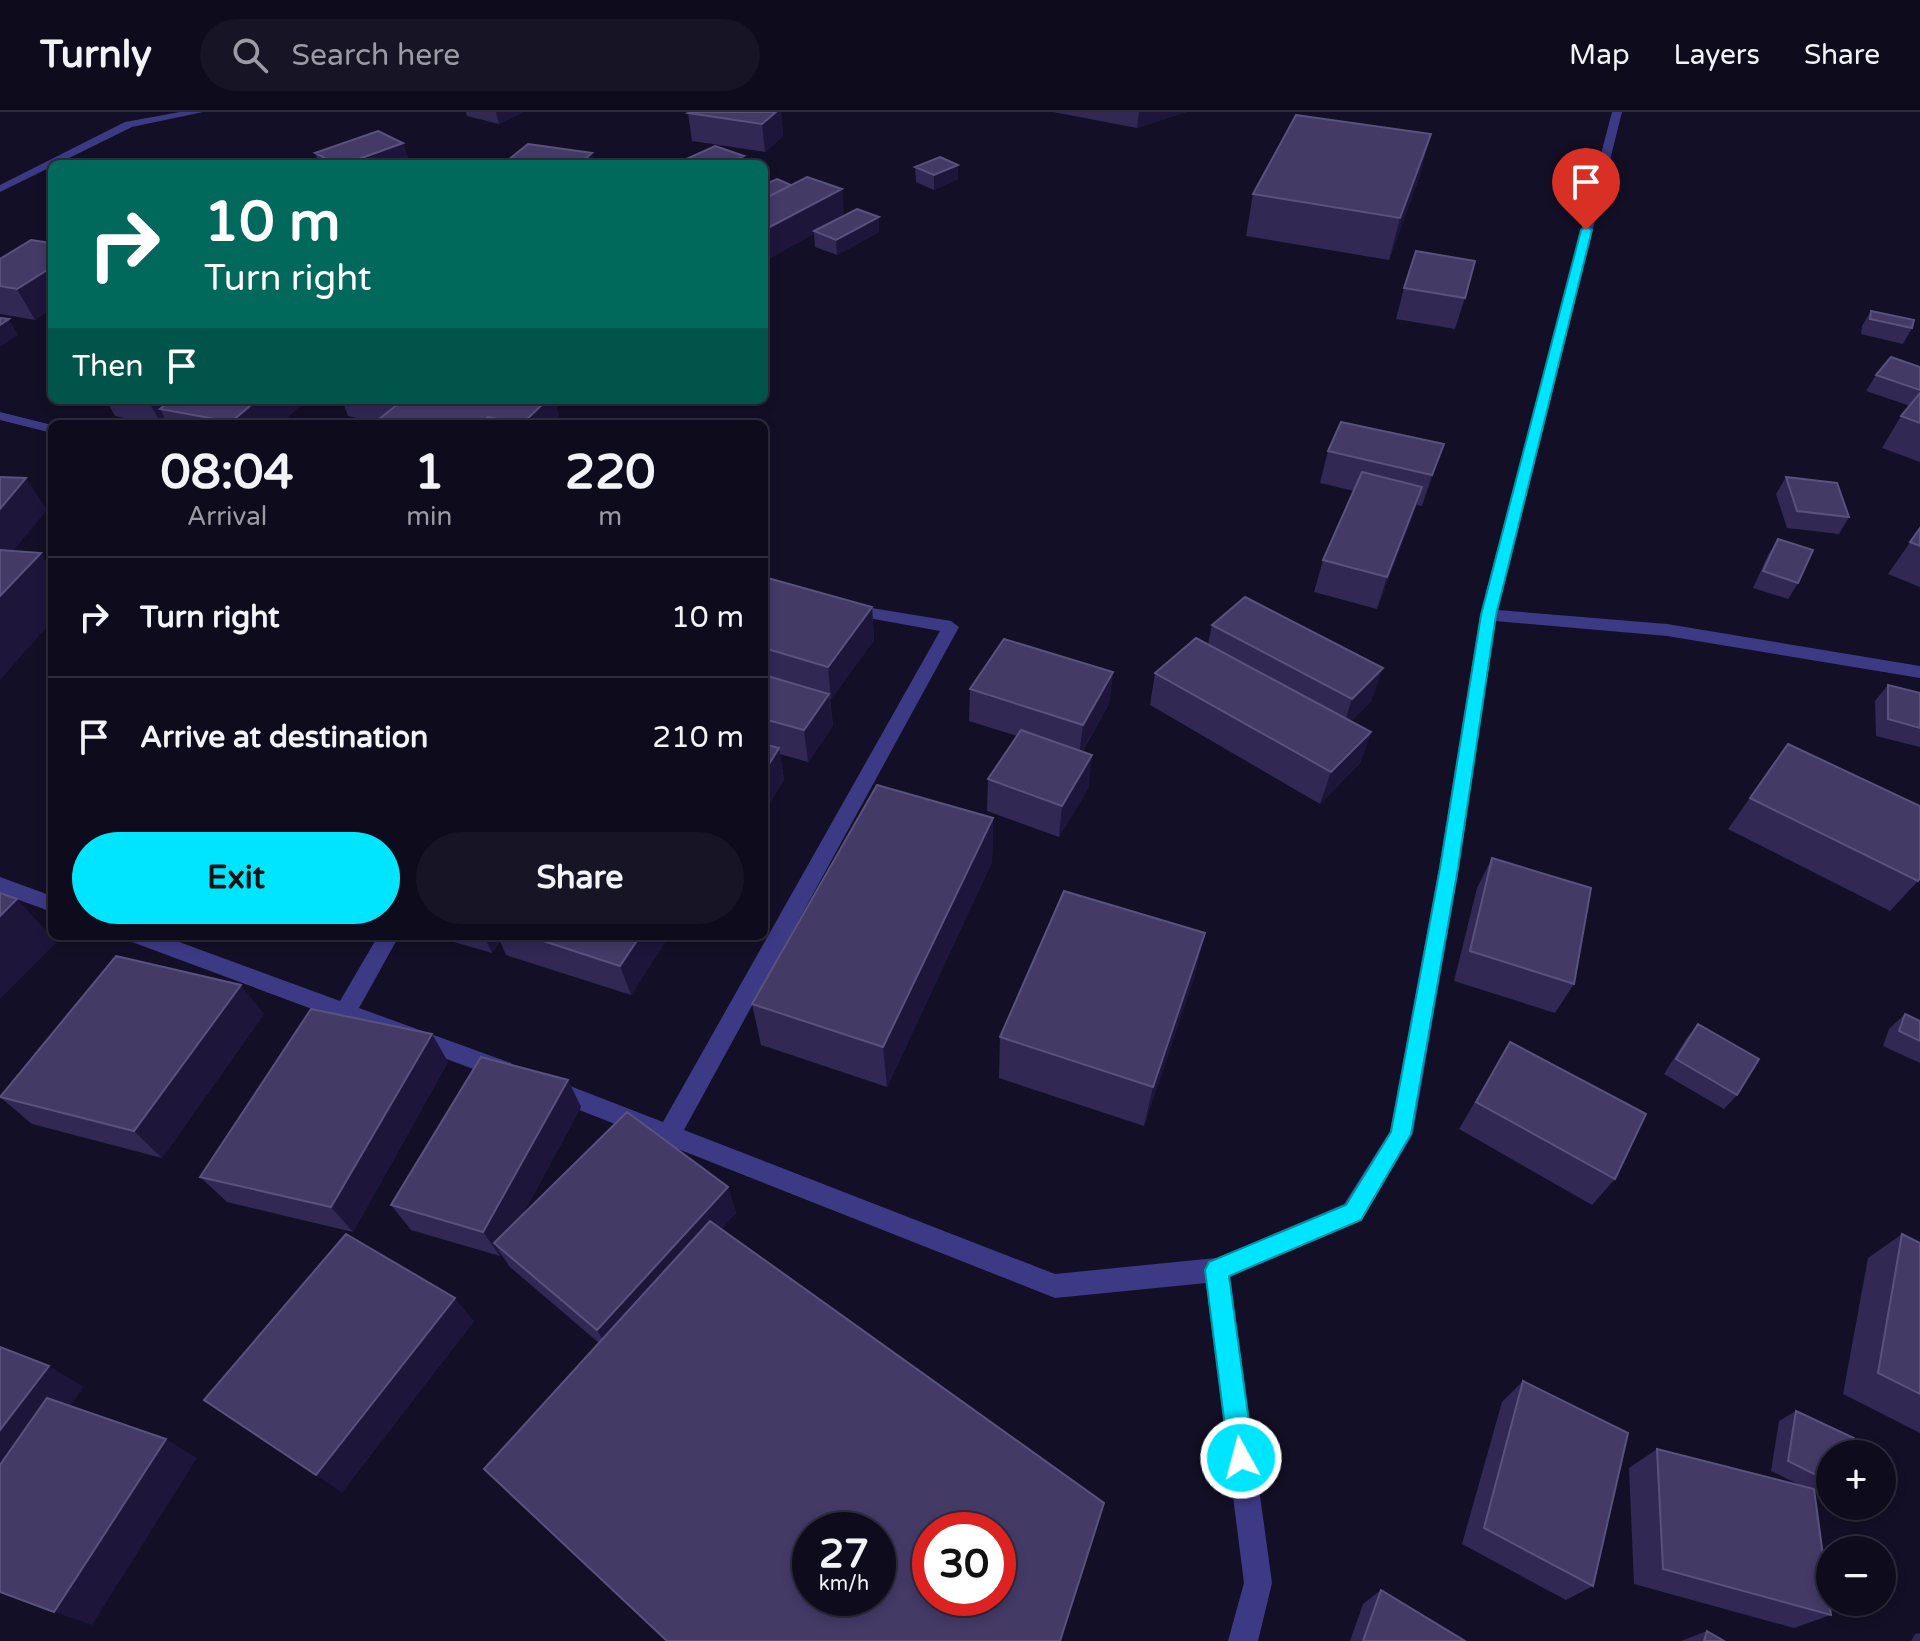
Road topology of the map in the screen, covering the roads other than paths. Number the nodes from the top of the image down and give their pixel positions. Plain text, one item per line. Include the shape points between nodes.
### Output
1 (198, 112) edge
2 (1617, 112) edge
3 (58, 160) edge
4 (48, 165) edge
5 (0, 189) edge
6 (0, 416) edge
7 (48, 428) edge
8 (826, 606) edge
9 (1488, 615) junction
10 (1920, 672) edge
11 (0, 885) edge
12 (48, 903) edge
13 (150, 940) edge
14 (387, 940) edge
15 (346, 1011) junction
16 (669, 1134) junction
17 (1217, 1270) junction
18 (1243, 1641) edge

1 - 3 street via 129,124
2 - 9 street
4 - 5 street
6 - 7 street
8 - 16 street via 951,627
9 - 10 street via 1667,630
9 - 17 street via 1401,1134 1353,1212
11 - 12 street
13 - 15 street
14 - 15 street
15 - 16 street
16 - 17 street via 1055,1286
17 - 18 street via 1258,1583

